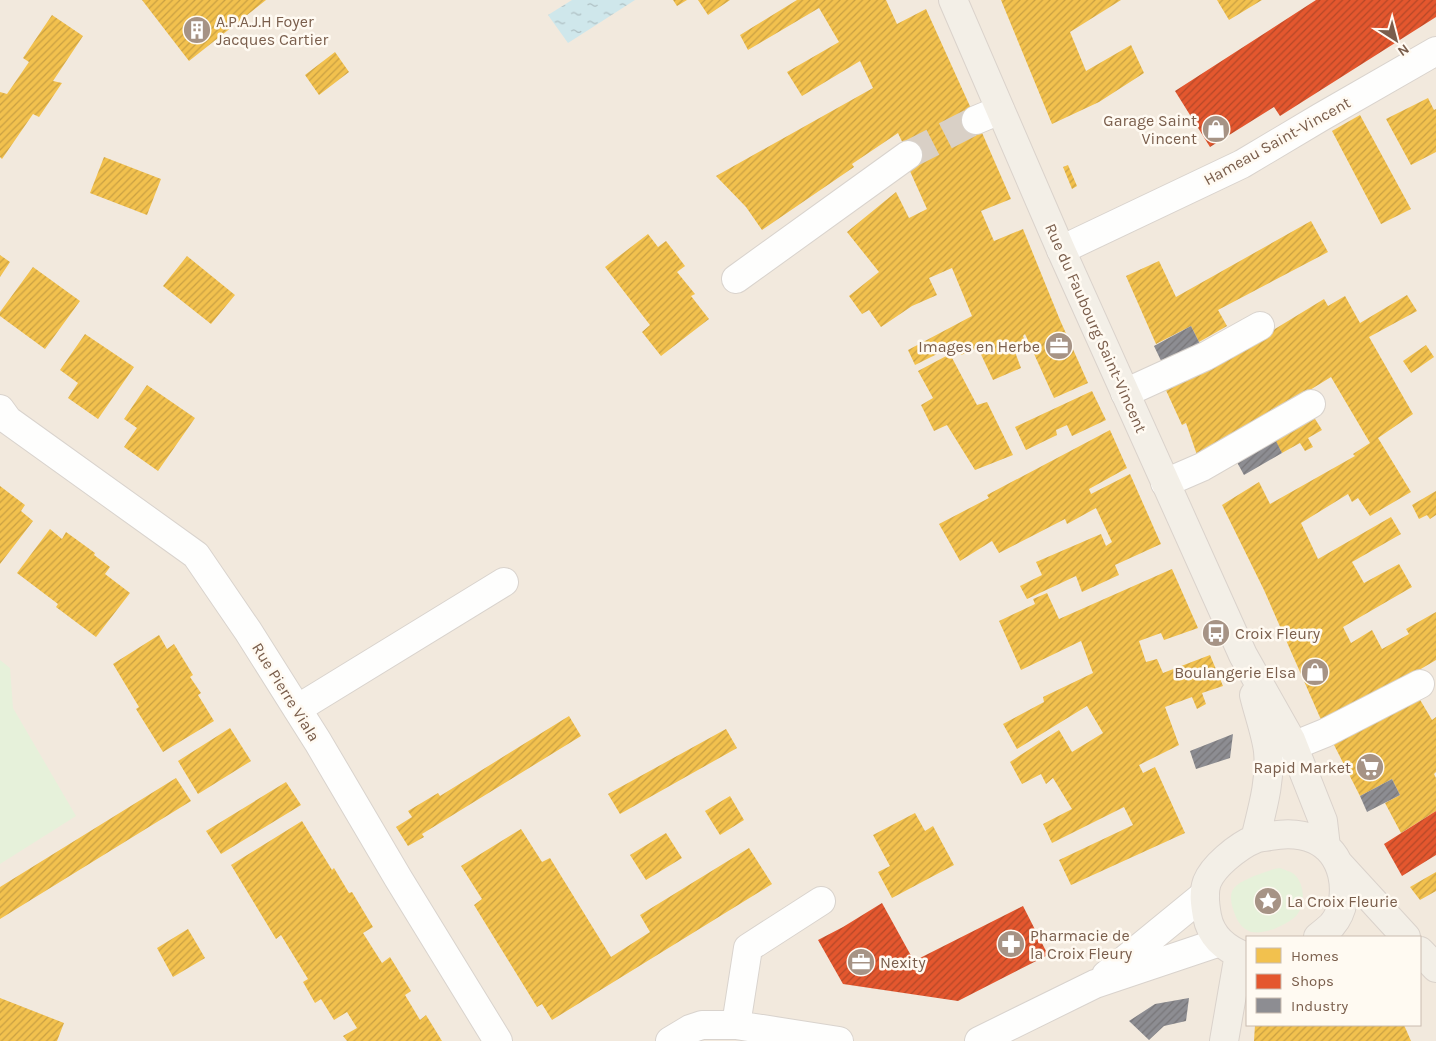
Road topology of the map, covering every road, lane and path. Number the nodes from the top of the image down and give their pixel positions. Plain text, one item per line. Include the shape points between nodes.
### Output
1 (953, 0) edge
2 (1436, 51) edge
3 (908, 155) tunnel mouth
4 (1061, 250) junction
5 (736, 279) dead end
6 (1260, 326) dead end
7 (1125, 393) junction
8 (1311, 404) dead end
9 (0, 409) edge
10 (1165, 483) junction
11 (504, 582) dead end
12 (1243, 655) junction
13 (1420, 684) dead end
14 (297, 709) junction
15 (1293, 746) junction
16 (1268, 756) junction
17 (1255, 839) junction
18 (1333, 856) junction
19 (1205, 894) junction
20 (821, 901) dead end
21 (1319, 936) edge
22 (1405, 936) edge
23 (1235, 951) edge
24 (1421, 952) edge
25 (1436, 968) edge
26 (1421, 971) edge
27 (1436, 978) edge
28 (1095, 984) junction
29 (736, 1025) junction
30 (498, 1041) edge
31 (670, 1041) edge
32 (839, 1041) edge
33 (979, 1041) edge
34 (1224, 1041) edge

1 - 4 main road, Rue du Faubourg Saint-Vincent via 988,115
2 - 4 street, Hameau Saint-Vincent via 1242,164
3 - 5 street
4 - 7 main road, Rue du Faubourg Saint-Vincent
6 - 7 street via 1206,356
7 - 10 main road, Rue du Faubourg Saint-Vincent
8 - 10 street via 1202,467
9 - 14 street, Rue Pierre Viala via 8,420 196,555
10 - 12 main road, Rue du Faubourg Saint-Vincent
11 - 14 street
12 - 15 main road, Rue du Faubourg Saint-Vincent
12 - 16 main road, Rue du Faubourg Saint-Vincent
13 - 15 street
14 - 30 street, Rue Pierre Viala
15 - 16 street
15 - 18 main road, Rue du Faubourg Saint-Vincent via 1323,821
16 - 17 main road, Rue du Faubourg Saint-Vincent via 1269,775
17 - 18 main road via 1284,834 1303,835 1317,840
17 - 19 main road via 1232,853 1214,870
18 - 21 main road, Rue du Faubourg Saint-Vincent via 1344,883 1343,901 1333,924
18 - 22 main road
19 - 23 main road via 1211,928
19 - 28 street
20 - 29 street via 748,948
23 - 28 street
23 - 34 main road
24 - 25 main road
26 - 27 main road
28 - 33 street
29 - 31 street via 702,1024
29 - 32 street

